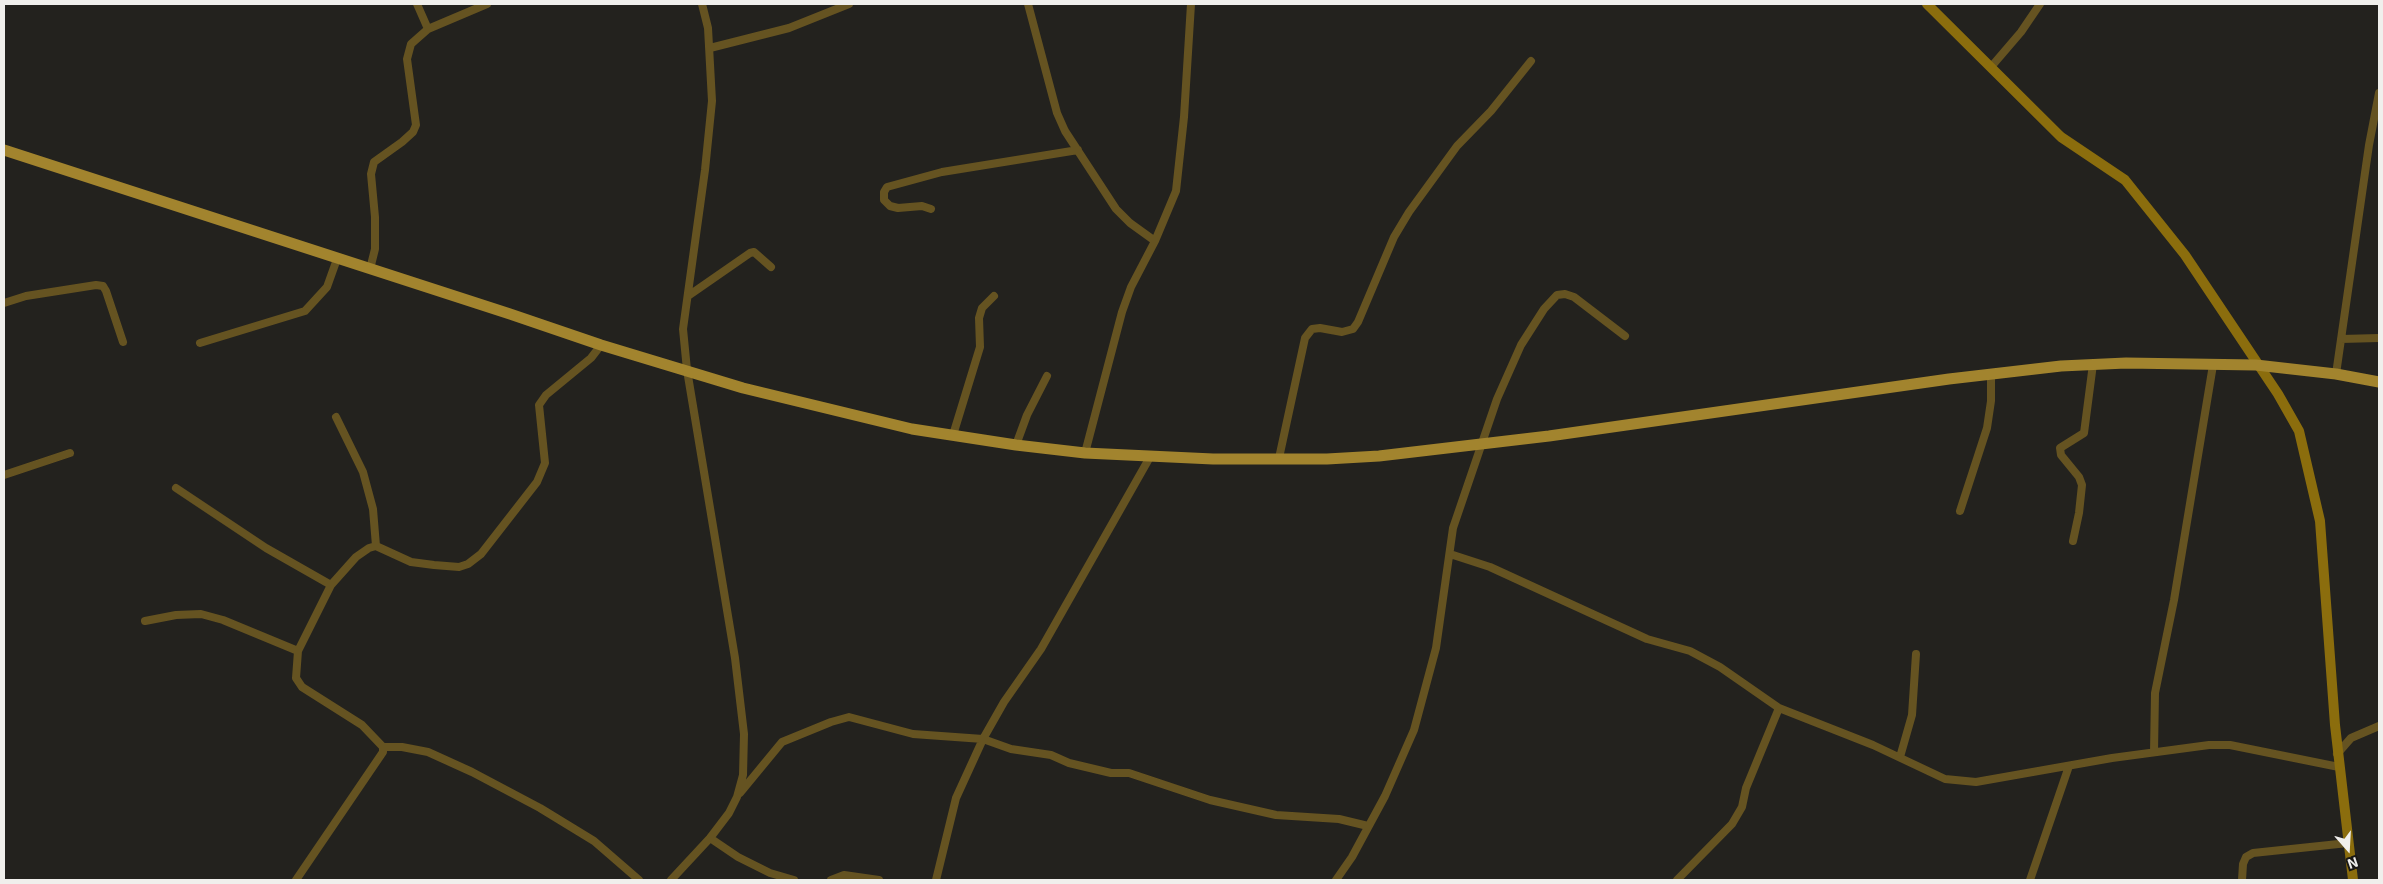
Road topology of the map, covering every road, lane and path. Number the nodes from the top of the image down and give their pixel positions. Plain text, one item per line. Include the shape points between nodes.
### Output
1 (416, 4) edge
2 (487, 4) edge
3 (702, 4) edge
4 (849, 4) edge
5 (1028, 4) edge
6 (1191, 4) edge
7 (1927, 4) edge
8 (2040, 4) edge
9 (428, 29) junction
10 (710, 48) junction
11 (1531, 61) dead end
12 (1991, 67) junction
13 (2379, 93) edge
14 (4, 150) edge
15 (1078, 150) junction
16 (931, 209) dead end
17 (1155, 241) junction
18 (338, 259) junction
19 (771, 267) dead end
20 (370, 269) junction
21 (688, 296) junction
22 (994, 296) dead end
23 (4, 303) edge
24 (1625, 336) dead end
25 (2379, 338) edge
26 (2341, 339) junction
27 (123, 342) dead end
28 (200, 343) dead end
29 (601, 346) junction
30 (2093, 364) junction
31 (2256, 365) junction
32 (2213, 366) junction
33 (687, 370) junction
34 (1991, 374) junction
35 (2336, 374) junction
36 (1047, 376) dead end
37 (2379, 382) edge
38 (336, 417) dead end
39 (952, 435) junction
40 (1016, 445) junction
41 (1480, 445) junction
42 (70, 453) dead end
43 (1085, 453) junction
44 (1150, 457) junction
45 (1279, 458) junction
46 (4, 475) edge
47 (176, 488) dead end
48 (1960, 511) dead end
49 (2073, 541) dead end
50 (376, 546) junction
51 (1450, 554) junction
52 (331, 584) junction
53 (145, 621) dead end
54 (298, 651) junction
55 (1916, 654) dead end
56 (1779, 708) junction
57 (2379, 726) edge
58 (983, 739) junction
59 (384, 747) junction
60 (2154, 752) junction
61 (2338, 754) junction
62 (1900, 757) junction
63 (2069, 766) junction
64 (2339, 767) junction
65 (737, 797) junction
66 (1368, 826) junction
67 (710, 838) junction
68 (2348, 843) junction
69 (296, 880) edge
70 (639, 880) edge
71 (671, 880) edge
72 (794, 880) edge
73 (831, 880) edge
74 (879, 880) edge
75 (936, 880) edge
76 (1336, 880) edge
77 (1677, 880) edge
78 (2030, 880) edge
79 (2242, 880) edge
80 (2352, 880) edge

1 - 9 street
2 - 9 street
3 - 10 street
4 - 10 street via 790,28
5 - 15 street via 1057,113
6 - 17 street via 1176,191
7 - 12 main road
8 - 12 street
9 - 20 street via 411,44 407,59 416,125 413,132 374,162 371,174 376,241
10 - 21 street via 712,101 706,170
11 - 45 street via 1491,111 1457,146 1409,212 1394,236 1353,329 1342,332 1312,329 1305,338
12 - 31 main road via 2061,137 2125,180 2184,255
13 - 26 street
14 - 18 main road
15 - 16 street via 942,172 887,187 884,192 884,200 890,206
15 - 17 street via 1119,212
17 - 43 street via 1122,312
18 - 20 main road
18 - 28 street via 327,287 305,311
19 - 21 street via 754,252 750,253
20 - 29 main road
21 - 33 street via 683,329
22 - 39 street via 982,308 980,347
23 - 27 street via 26,296 103,286
24 - 41 street via 1574,298 1565,294 1558,296 1544,309 1511,366
25 - 26 street
26 - 35 street
29 - 33 main road
29 - 50 street via 546,394 539,405 545,463 537,482 481,554 459,567 411,562
30 - 32 main road
30 - 34 main road
30 - 49 street via 2084,433 2060,448 2061,455 2082,485
31 - 32 main road
31 - 35 main road
31 - 61 main road via 2278,394 2299,431 2319,513
32 - 60 street via 2155,693
33 - 39 main road via 825,409
33 - 65 street via 744,734 743,775
34 - 41 main road
34 - 48 street via 1987,428
35 - 37 main road
36 - 40 street
38 - 50 street via 363,472
39 - 40 main road
40 - 43 main road
41 - 45 main road via 1379,456
41 - 51 street via 1453,528
42 - 46 street
43 - 44 main road
44 - 45 main road
44 - 58 street via 1041,649
47 - 52 street via 266,548
50 - 52 street via 356,557
51 - 56 street via 1490,567 1647,639 1690,651 1720,666
51 - 66 street via 1436,648 1414,730
52 - 54 street
53 - 54 street via 201,614
54 - 59 street via 296,678 302,687 362,725
55 - 62 street via 1912,715
56 - 62 street
56 - 77 street via 1746,788 1742,807 1732,824
57 - 61 street via 2351,738
58 - 65 street via 913,734 845,718 782,742
58 - 66 street via 997,746 1051,755 1111,773 1129,773 1243,808 1276,815 1339,819
58 - 75 street via 956,798
59 - 69 street
59 - 70 street via 428,752 472,772 594,841
60 - 63 street
60 - 64 street via 2230,745
61 - 64 main road
62 - 63 street via 1945,778 1966,782
63 - 78 street
64 - 68 main road
65 - 67 street
66 - 76 street
67 - 71 street
67 - 72 street via 770,873
68 - 79 street via 2253,853 2246,857
68 - 80 main road
73 - 74 street via 844,875

